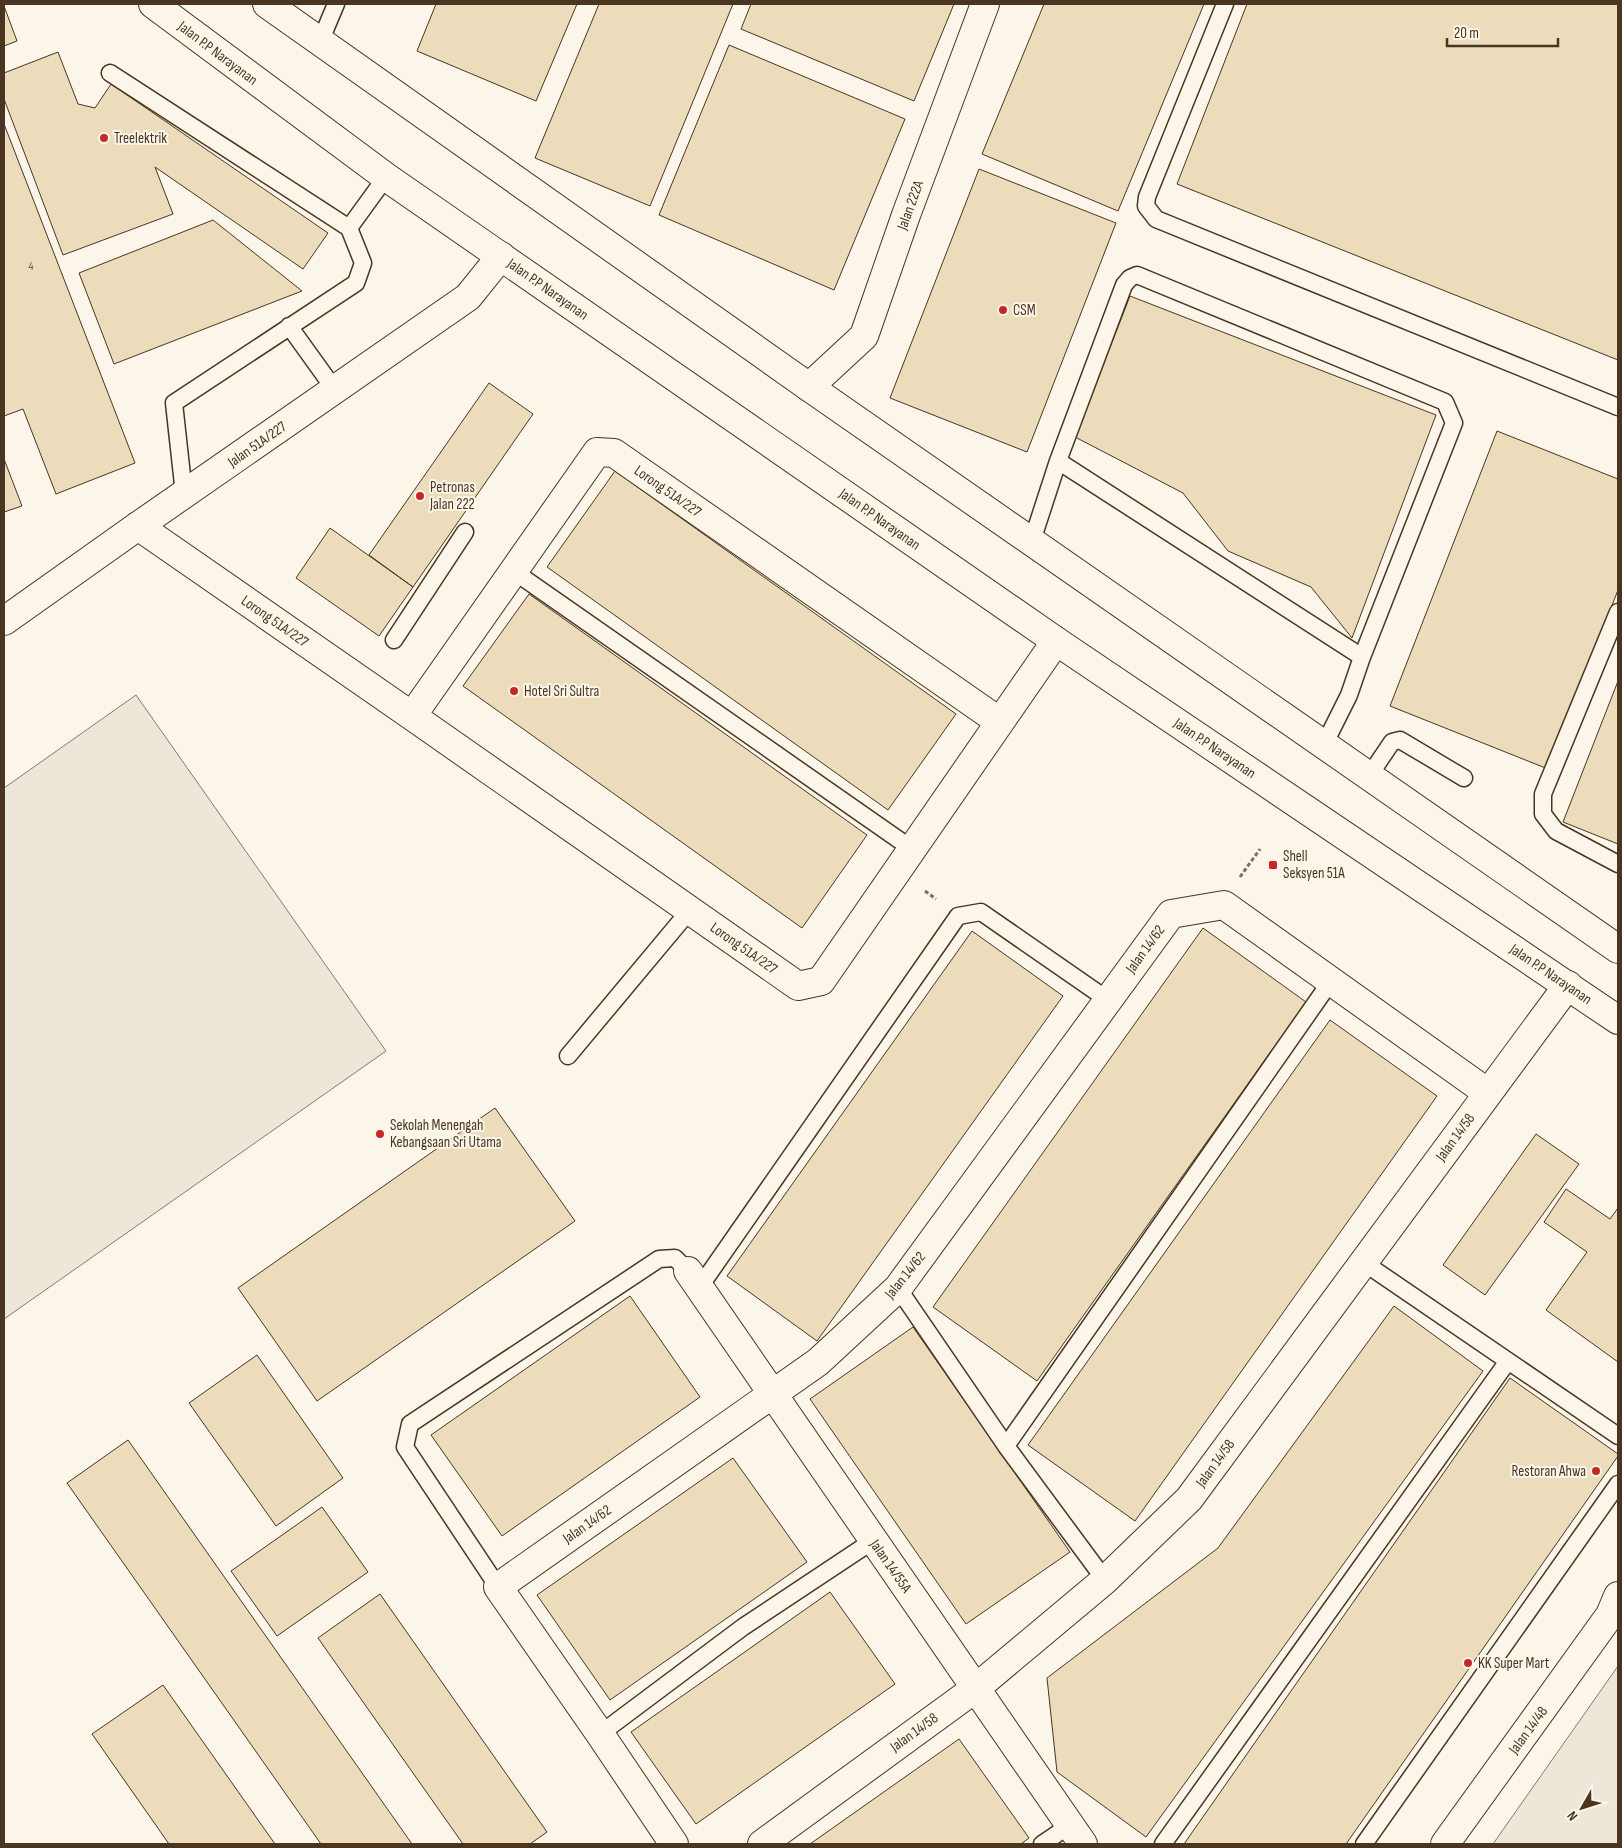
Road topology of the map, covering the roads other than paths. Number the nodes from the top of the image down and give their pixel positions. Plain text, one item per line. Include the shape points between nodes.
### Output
1 (153, 4) edge
2 (267, 4) edge
3 (336, 4) edge
4 (985, 4) edge
5 (1225, 4) edge
6 (320, 42) junction
7 (110, 74) dead end
8 (386, 177) junction
9 (349, 228) junction
10 (501, 256) junction
11 (289, 326) junction
12 (809, 387) junction
13 (334, 390) junction
14 (1618, 407) edge
15 (1058, 461) junction
16 (184, 494) junction
17 (138, 526) junction
18 (465, 532) dead end
19 (1032, 541) junction
20 (512, 570) junction
21 (1618, 612) edge
22 (4, 621) edge
23 (394, 640) dead end
24 (1056, 641) junction
25 (1362, 656) junction
26 (412, 716) junction
27 (1000, 722) junction
28 (1324, 744) junction
29 (1369, 776) junction
30 (1464, 778) dead end
31 (905, 860) junction
32 (1618, 864) edge
33 (690, 910) junction
34 (1618, 949) edge
35 (1331, 981) junction
36 (1568, 985) junction
37 (1108, 1000) junction
38 (1618, 1020) edge
39 (568, 1056) dead end
40 (1488, 1093) junction
41 (1363, 1262) junction
42 (694, 1279) junction
43 (898, 1288) junction
44 (1508, 1361) junction
45 (772, 1393) junction
46 (1618, 1436) edge
47 (1006, 1446) junction
48 (1618, 1484) edge
49 (874, 1540) junction
50 (1105, 1580) junction
51 (498, 1587) junction
52 (1616, 1607) edge
53 (976, 1688) junction
54 (600, 1734) junction
55 (1077, 1835) edge
56 (674, 1844) edge
57 (762, 1844) edge
58 (1042, 1844) edge
59 (1163, 1844) edge
60 (1364, 1844) edge
61 (1445, 1844) edge

1 - 8 street, Jalan P.P Narayanan
2 - 6 street
3 - 6 lane
4 - 12 street, Jalan 222A via 864,336
5 - 14 lane via 1147,198 1146,206 1156,219
6 - 12 street
7 - 9 lane
8 - 9 lane
8 - 10 street, Jalan P.P Narayanan
9 - 11 lane via 363,262 356,283
10 - 13 street, Jalan 51A/227 via 468,297
10 - 24 street, Jalan P.P Narayanan
11 - 13 lane
11 - 16 lane via 174,403
12 - 19 street
13 - 16 street, Jalan 51A/227
15 - 19 lane
15 - 25 lane
15 - 25 lane via 1124,285 1137,275 1445,402 1454,423
16 - 17 street, Jalan 51A/227
17 - 22 street, Jalan 51A/227
17 - 26 street, Lorong 51A/227
18 - 23 lane
19 - 28 street
20 - 26 street, Lorong 51A/227
20 - 27 street, Lorong 51A/227 via 597,452 614,453
20 - 31 lane
21 - 32 lane via 1543,794 1543,814 1556,831
24 - 27 street, Lorong 51A/227
24 - 36 street, Jalan P.P Narayanan
25 - 28 lane via 1349,695
26 - 33 street, Lorong 51A/227
27 - 31 street, Lorong 51A/227
28 - 29 street
29 - 30 lane via 1392,742 1400,740
29 - 34 street
31 - 33 street, Lorong 51A/227 via 821,981 798,986
33 - 39 lane
35 - 37 street, Jalan 14/62 via 1224,905 1171,914
35 - 40 street, Jalan 14/62
35 - 47 lane
36 - 38 street, Jalan P.P Narayanan
36 - 40 street, Jalan 14/58
37 - 42 lane via 981,912 958,916
37 - 43 street, Jalan 14/62
40 - 41 street, Jalan 14/58
41 - 44 lane
41 - 50 street, Jalan 14/58 via 1189,1499
42 - 45 street, Jalan 14/55A
42 - 51 lane via 676,1258 659,1259 410,1424 405,1447
43 - 45 street, Jalan 14/62 via 818,1362
43 - 47 lane
44 - 46 lane
44 - 59 lane
45 - 49 street, Jalan 14/55A
45 - 51 street, Jalan 14/62
47 - 50 lane
48 - 60 lane
49 - 53 street, Jalan 14/55A
49 - 54 lane via 743,1627
50 - 53 street, Jalan 14/58
51 - 54 street
52 - 61 street, Jalan 14/48
53 - 55 street, Jalan 14/55A
53 - 57 street, Jalan 14/58
54 - 56 street
55 - 58 lane

